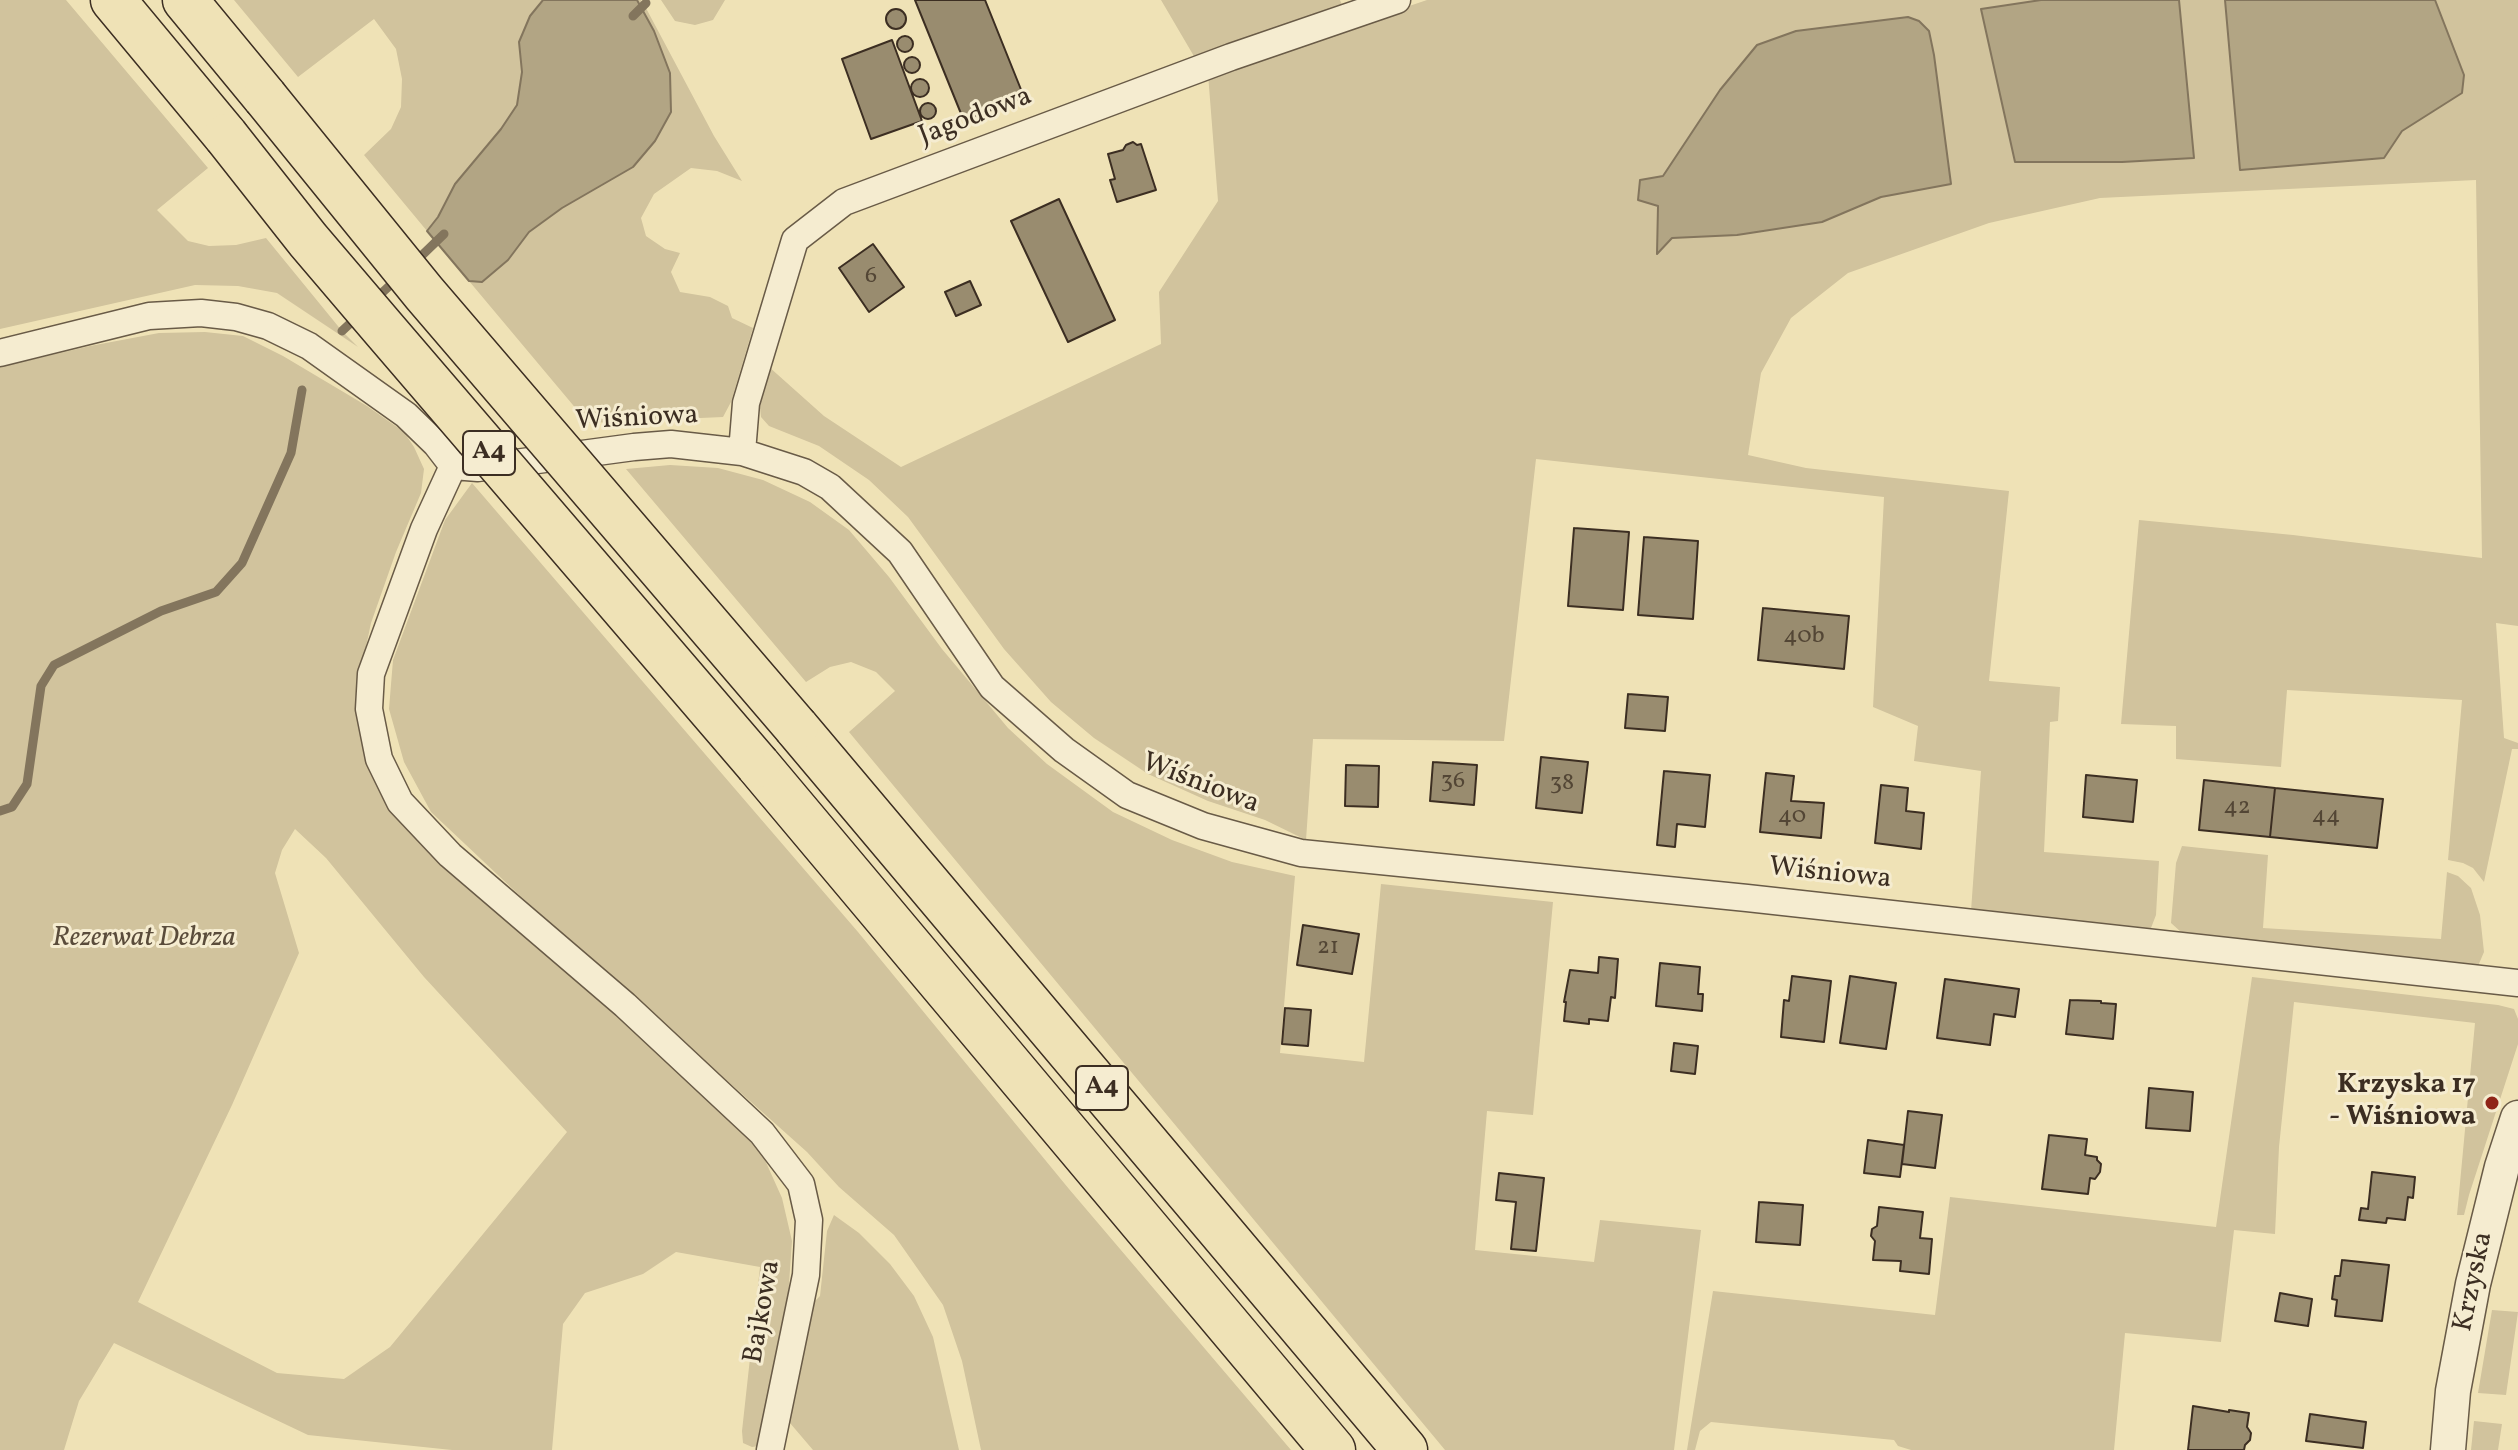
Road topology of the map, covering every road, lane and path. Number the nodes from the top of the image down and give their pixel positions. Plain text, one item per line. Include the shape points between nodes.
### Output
1 (113, 0) edge
2 (185, 0) edge
3 (1397, 0) edge
4 (0, 353) edge
5 (742, 452) junction
6 (453, 466) junction
7 (2518, 983) edge
8 (2518, 1118) edge
9 (770, 1450) edge
10 (1333, 1450) edge
11 (1405, 1450) edge
12 (2448, 1450) edge

1 - 10 highway, A4, bridge via 308,240 758,765
2 - 11 highway, A4, bridge via 424,293
3 - 5 street, Jagodowa via 844,202 795,240 746,403
4 - 6 street via 149,316 236,317 268,326 319,353 406,415
5 - 6 street, Wiśniowa via 671,444 478,468
5 - 7 street, Wiśniowa via 804,472 857,510 900,552 992,687 1064,750 1127,795 1203,826 1301,853
6 - 9 street, Bajkowa via 371,674 369,709 379,759 400,802 450,855 739,1111 801,1184 809,1220 806,1275
8 - 12 street, Krzyska via 2473,1284

